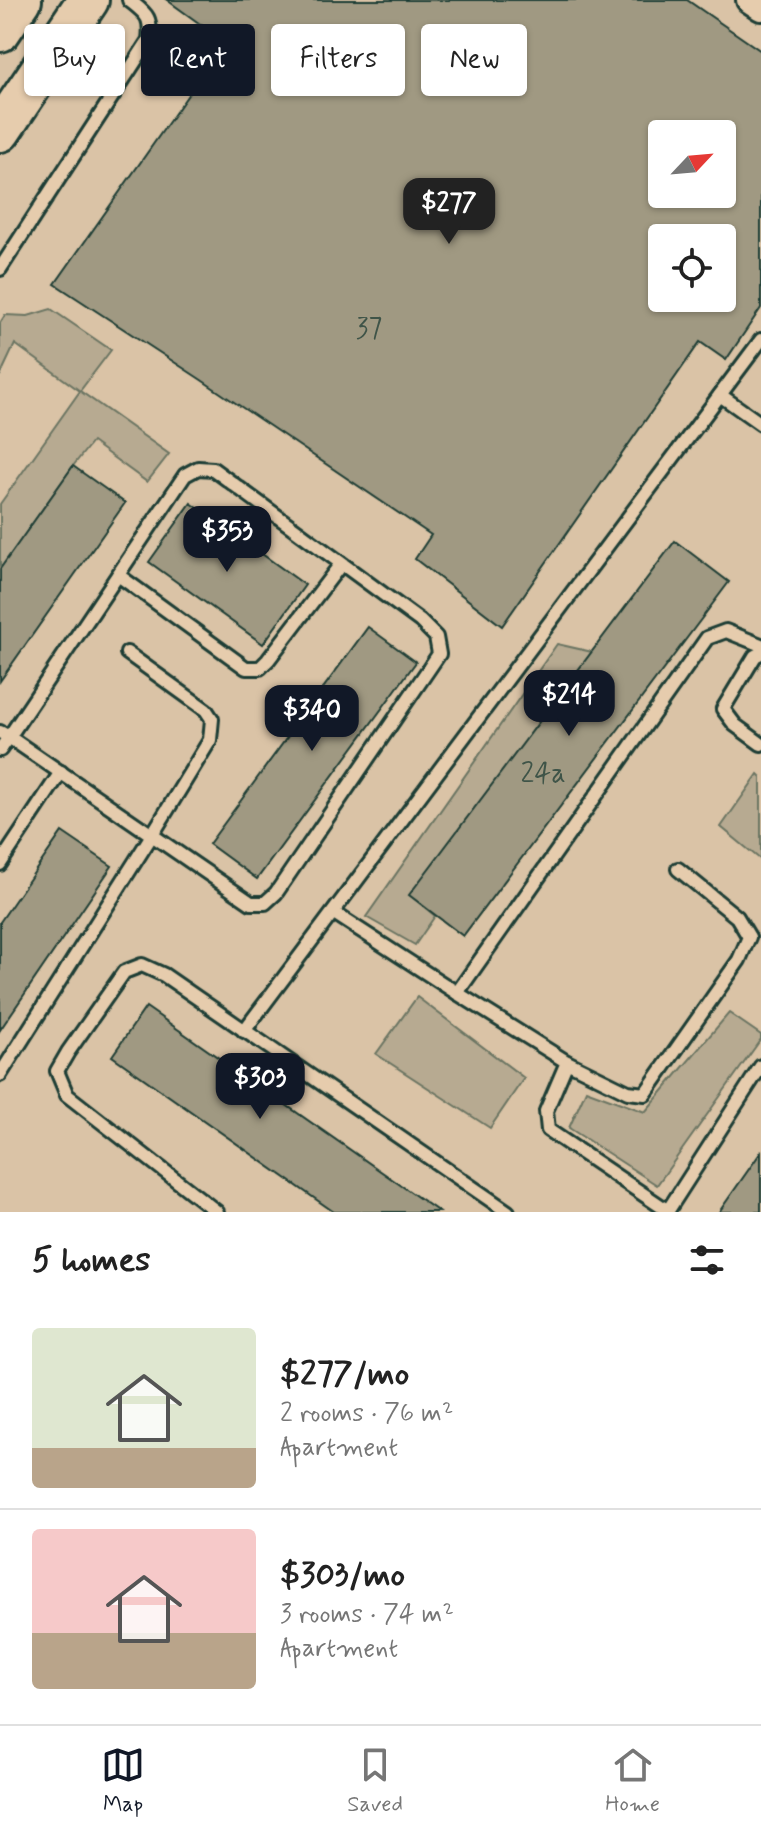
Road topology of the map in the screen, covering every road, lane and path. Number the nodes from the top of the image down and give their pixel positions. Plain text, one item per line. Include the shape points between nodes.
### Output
1 (21, 0) edge
2 (88, 0) edge
3 (129, 0) edge
4 (0, 31) edge
5 (0, 131) edge
6 (0, 269) edge
7 (761, 340) edge
8 (720, 395) junction
9 (761, 424) edge
10 (341, 564) junction
11 (118, 575) junction
12 (761, 645) edge
13 (127, 653) dead end
14 (761, 653) edge
15 (4, 734) edge
16 (761, 744) edge
17 (0, 750) edge
18 (61, 772) junction
19 (152, 835) junction
20 (0, 864) edge
21 (678, 869) dead end
22 (334, 913) junction
23 (755, 935) edge
24 (457, 993) junction
25 (244, 1031) junction
26 (567, 1062) junction
27 (761, 1066) edge
28 (0, 1075) edge
29 (217, 1212) edge
30 (508, 1212) edge
31 (668, 1212) edge

1 - 4 main road
2 - 5 main road
3 - 6 lane via 147,15 149,40
7 - 8 lane
8 - 9 lane
8 - 22 lane
10 - 11 lane via 260,668 246,668
10 - 11 lane via 213,469 198,468 185,475
10 - 19 lane via 420,621 436,637 439,654 276,893 265,903 251,903
11 - 15 lane
12 - 24 lane via 726,631 707,638
13 - 19 lane via 212,719 210,740
14 - 16 lane via 723,709
15 - 17 lane
15 - 18 lane
18 - 19 lane
18 - 20 lane
19 - 28 lane
21 - 23 lane
22 - 24 lane
22 - 25 lane
23 - 26 lane via 645,1094 628,1092
24 - 26 lane
25 - 29 lane via 142,965 124,972 57,1071 67,1095
25 - 30 lane
26 - 31 lane via 546,1111 548,1130
27 - 31 lane

